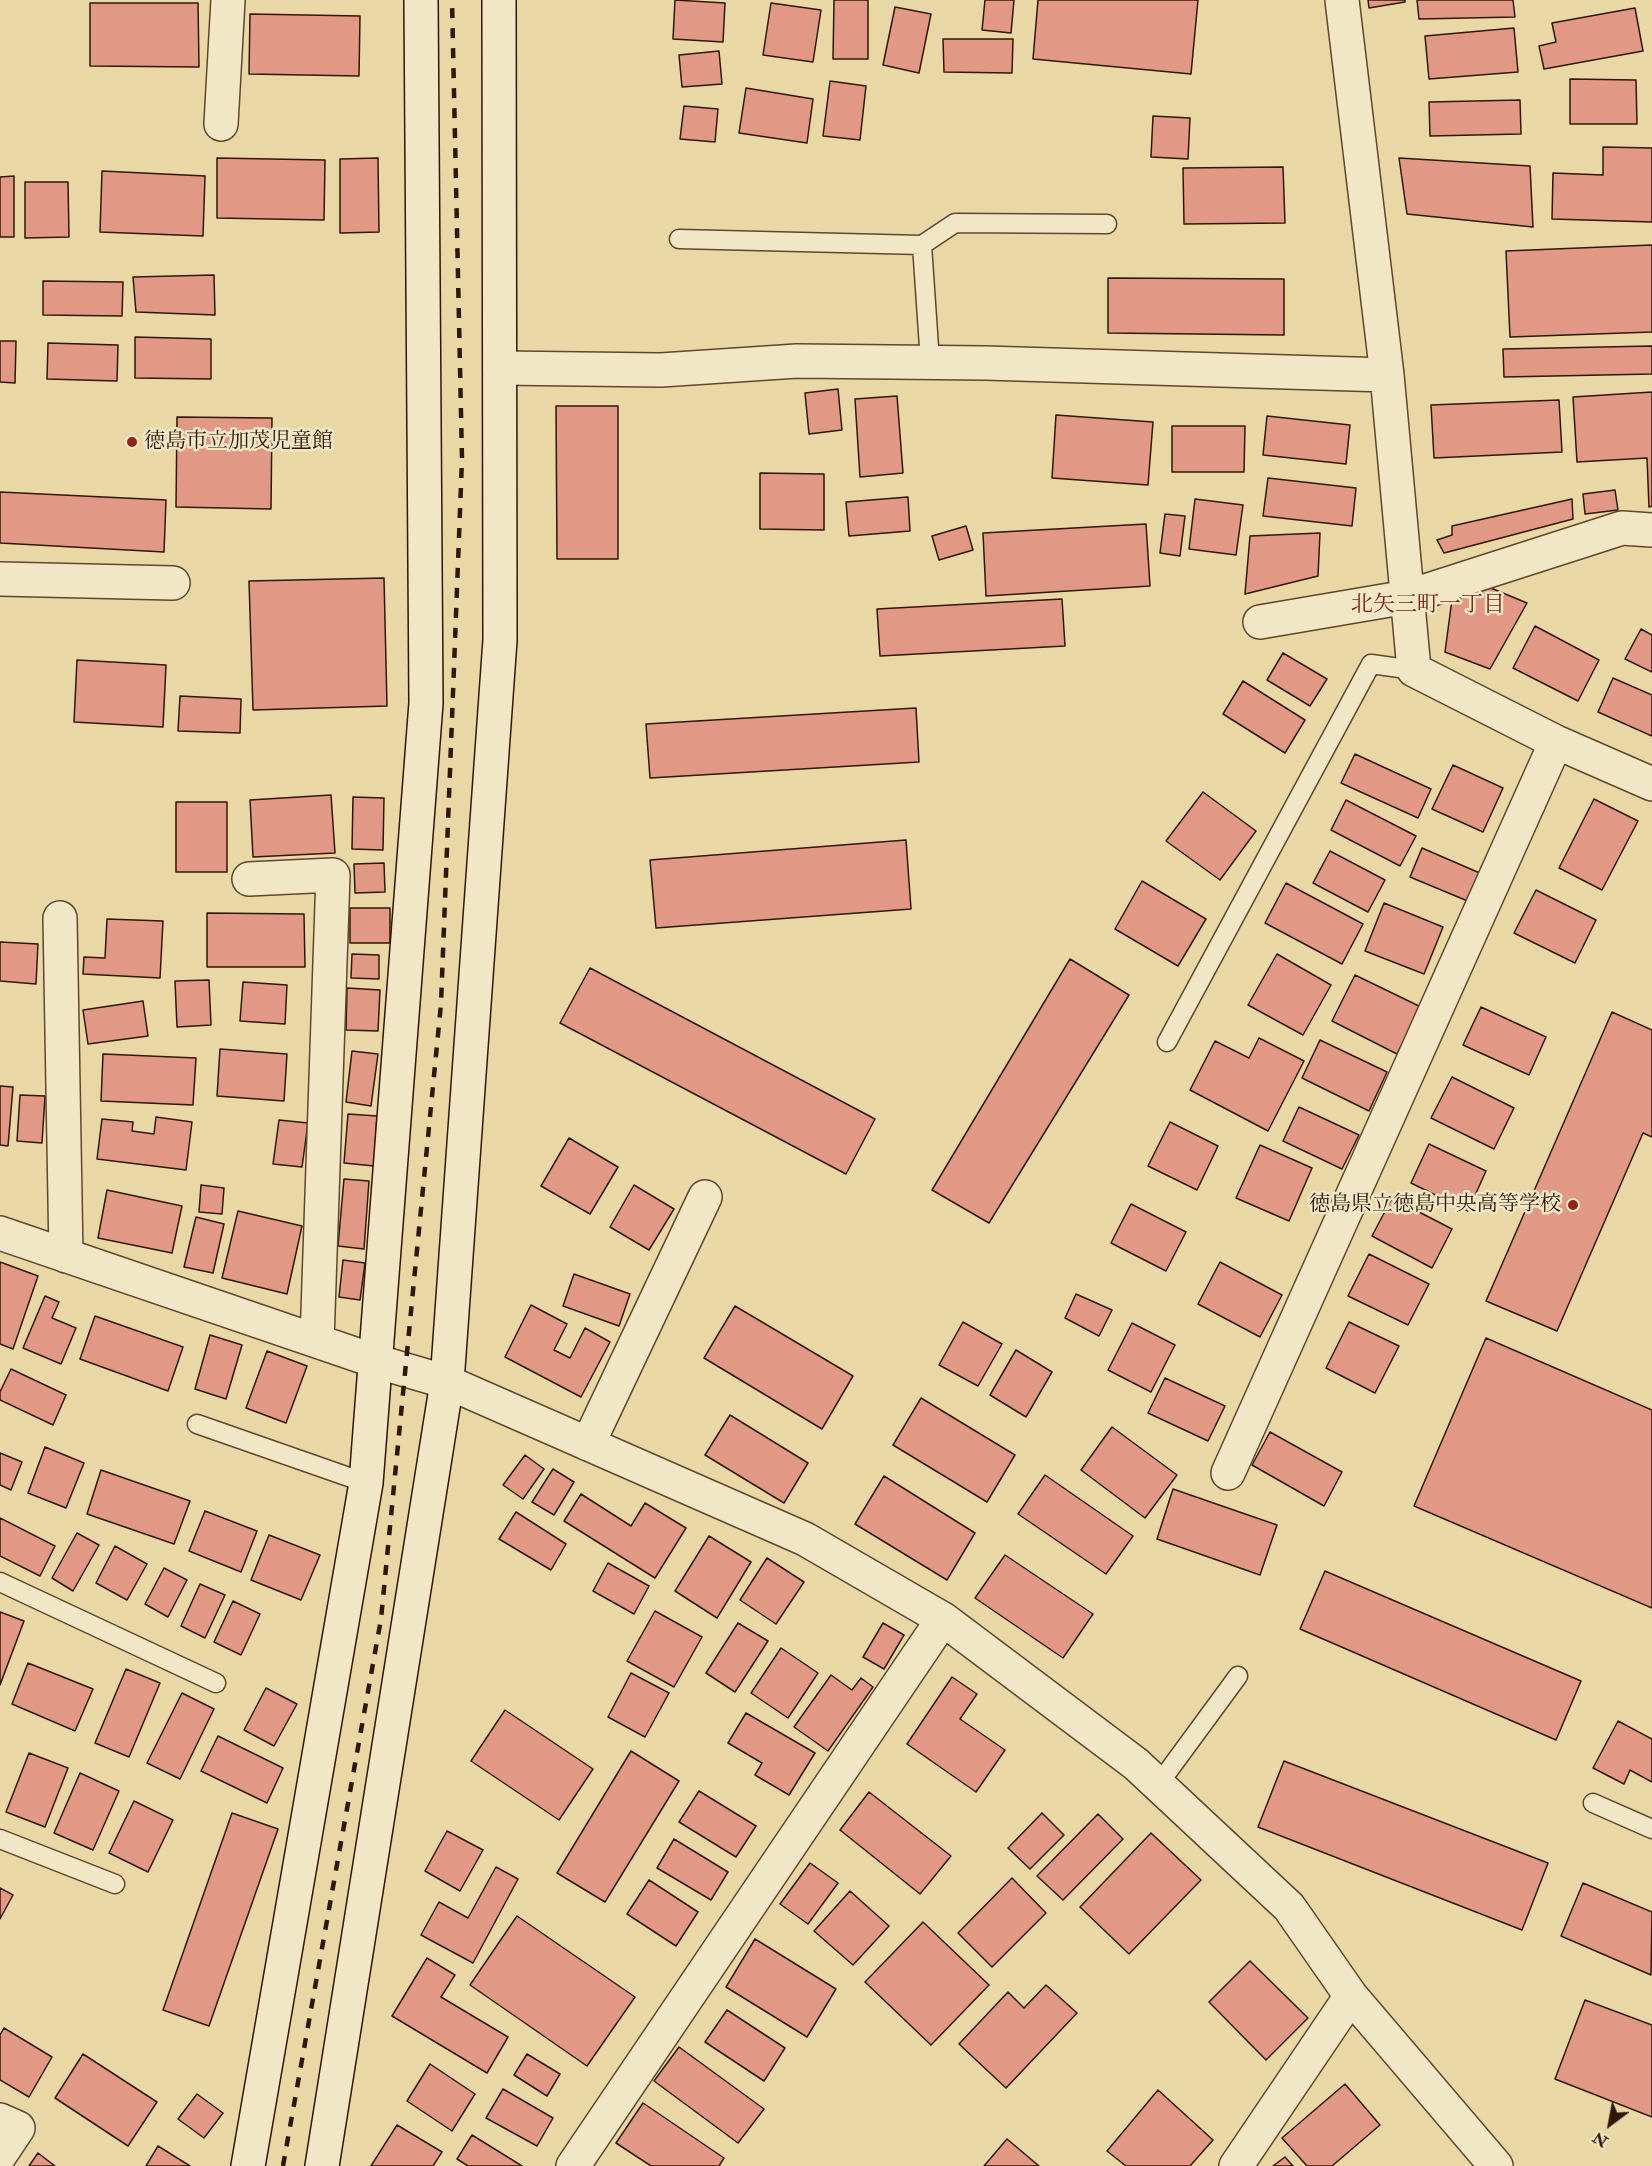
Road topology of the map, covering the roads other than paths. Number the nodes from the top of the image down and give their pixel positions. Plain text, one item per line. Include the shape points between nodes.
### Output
1 (228, 0) edge
2 (421, 0) edge
3 (499, 0) edge
4 (1342, 0) edge
5 (221, 124) dead end
6 (1107, 224) dead end
7 (679, 238) dead end
8 (922, 245) junction
9 (930, 362) junction
10 (500, 368) junction
11 (1387, 375) junction
12 (1652, 530) edge
13 (0, 579) edge
14 (172, 583) dead end
15 (1407, 597) junction
16 (1260, 622) dead end
17 (1414, 670) junction
18 (1556, 742) junction
19 (1652, 784) edge
20 (249, 879) dead end
21 (60, 918) dead end
22 (1167, 1042) dead end
23 (705, 1197) dead end
24 (0, 1233) edge
25 (66, 1256) junction
26 (317, 1341) junction
27 (375, 1361) junction
28 (447, 1382) junction
29 (197, 1424) dead end
30 (588, 1444) junction
31 (1228, 1473) dead end
32 (366, 1483) junction
33 (0, 1582) edge
34 (943, 1620) junction
35 (1238, 1676) dead end
36 (216, 1683) dead end
37 (1158, 1785) junction
38 (1593, 1803) dead end
39 (1652, 1829) edge
40 (0, 1839) edge
41 (115, 1884) dead end
42 (1351, 1996) junction
43 (0, 2120) edge
44 (0, 2155) edge
45 (248, 2166) edge
46 (322, 2166) edge
47 (573, 2166) edge
48 (1236, 2166) edge
49 (1496, 2166) edge

1 - 5 street
2 - 27 street via 426,703
3 - 10 street
4 - 11 street
6 - 8 lane via 955,223
7 - 8 lane
8 - 9 lane
9 - 10 street via 797,361 661,370
9 - 11 street
10 - 28 street via 500,640
11 - 15 street
12 - 15 street via 1622,528
13 - 14 street
15 - 16 street
15 - 17 street
17 - 18 street
17 - 22 lane via 1371,664
18 - 19 street
18 - 31 street
20 - 26 street via 333,875
21 - 25 street
23 - 30 street
24 - 25 street
25 - 26 street
26 - 27 street
27 - 28 street
27 - 32 street
28 - 30 street
28 - 46 street
29 - 32 lane
30 - 34 street via 805,1539
32 - 45 street
33 - 36 lane
34 - 37 street via 1136,1764
34 - 47 street
35 - 37 lane
37 - 42 street via 1289,1907
38 - 39 lane
40 - 41 lane
42 - 48 street
42 - 49 street
43 - 44 street via 18,2128

